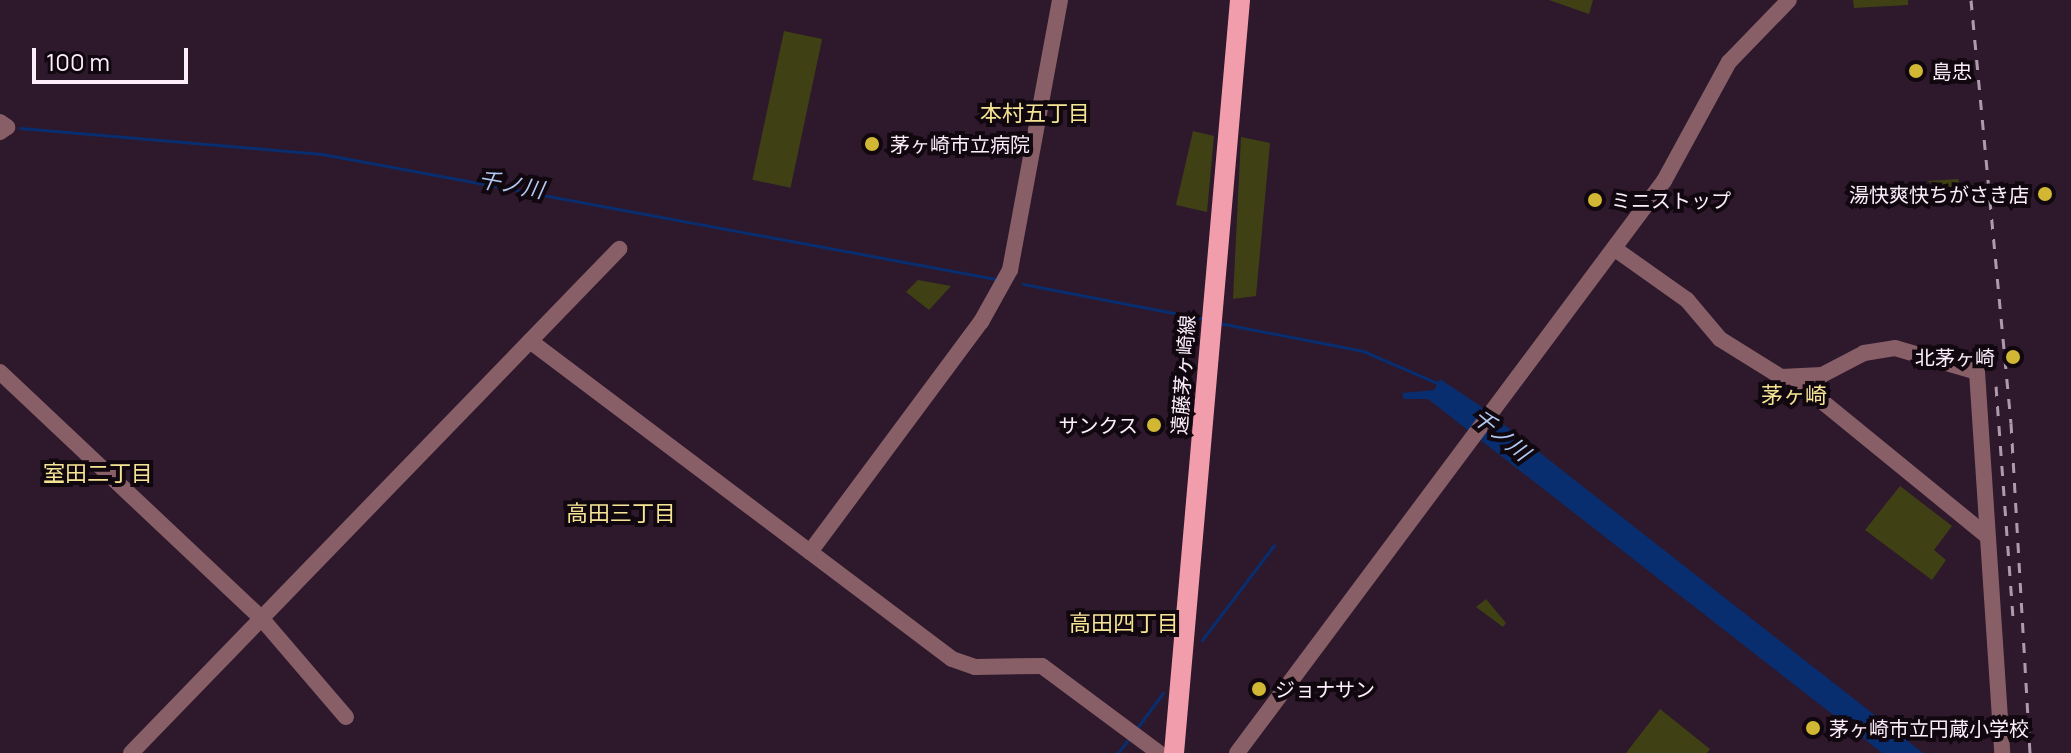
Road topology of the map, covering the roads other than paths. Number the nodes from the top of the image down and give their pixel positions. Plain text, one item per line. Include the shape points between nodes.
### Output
1 (1060, 0) edge
2 (1240, 0) edge
3 (1789, 0) edge
4 (0, 122) edge
5 (0, 132) edge
6 (619, 249) dead end
7 (1615, 249) junction
8 (530, 341) junction
9 (0, 372) edge
10 (1797, 381) junction
11 (1986, 535) junction
12 (810, 552) junction
13 (262, 619) junction
14 (346, 717) dead end
15 (131, 753) edge
16 (1159, 753) edge
17 (1174, 753) edge
18 (1237, 753) edge
19 (2002, 753) edge

1 - 12 street via 1010,270 981,322
2 - 17 main road, 遠藤茅ヶ崎線
3 - 7 street via 1719,75 1675,163
4 - 5 street via 7,127
6 - 8 street
7 - 10 street via 1687,300 1720,339
7 - 18 street
8 - 12 street
8 - 13 street
9 - 13 street
10 - 11 street
10 - 11 street via 1895,348 1977,372
11 - 19 street
12 - 16 street via 952,659 975,667 1042,666
13 - 14 street
13 - 15 street

